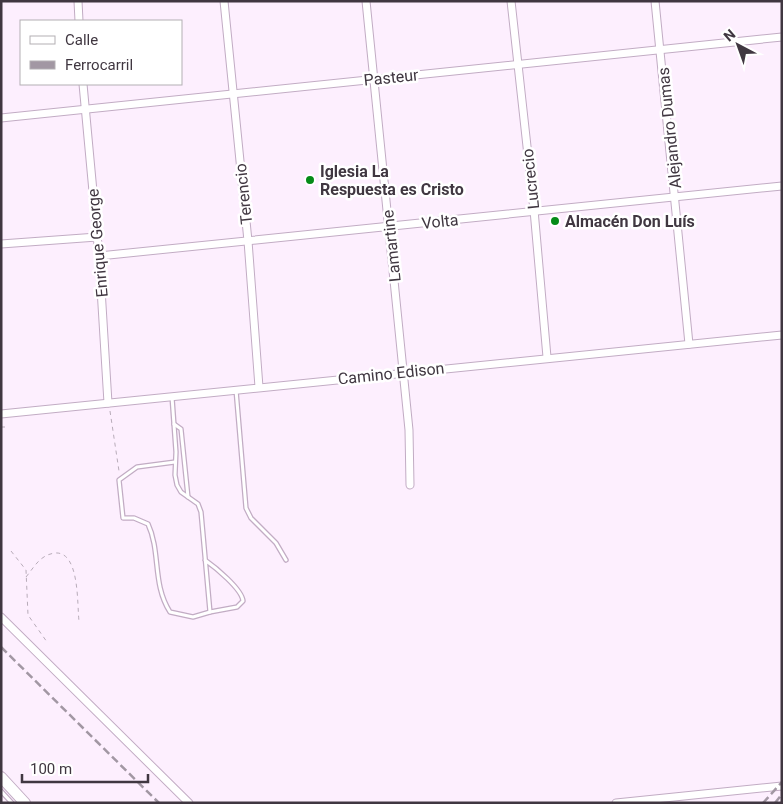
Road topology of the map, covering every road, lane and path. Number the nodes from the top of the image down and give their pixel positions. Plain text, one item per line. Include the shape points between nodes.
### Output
1 (78, 1) edge
2 (224, 1) edge
3 (366, 1) edge
4 (511, 1) edge
5 (655, 1) edge
6 (79, 20) edge
7 (782, 37) edge
8 (660, 49) junction
9 (517, 64) junction
10 (374, 79) junction
11 (83, 85) edge
12 (233, 94) junction
13 (85, 109) junction
14 (1, 118) edge
15 (782, 186) edge
16 (676, 196) junction
17 (534, 210) junction
18 (389, 226) junction
19 (97, 237) junction
20 (248, 241) junction
21 (1, 244) edge
22 (99, 256) junction
23 (782, 335) edge
24 (689, 344) junction
25 (547, 358) junction
26 (403, 372) junction
27 (259, 387) junction
28 (236, 389) junction
29 (172, 396) junction
30 (108, 403) junction
31 (1, 414) edge
32 (174, 424) junction
33 (6, 427) dead end
34 (1, 428) edge
35 (176, 462) junction
36 (119, 480) junction
37 (410, 484) dead end
38 (188, 497) junction
39 (11, 551) dead end
40 (205, 560) junction
41 (286, 560) dead end
42 (26, 577) junction
43 (210, 612) junction
44 (1, 617) edge
45 (79, 621) dead end
46 (48, 642) dead end
47 (1, 777) edge
48 (782, 786) edge
49 (1, 791) edge
50 (12, 803) edge
51 (25, 803) edge
52 (189, 803) edge
53 (616, 803) edge

1 - 6 street
2 - 12 street, Terencio
3 - 10 street, Lamartine
4 - 9 street, Lucrecio
5 - 8 street, Alejandro Dumas
7 - 8 street, Pasteur
8 - 9 street, Pasteur
8 - 16 street, Alejandro Dumas
9 - 10 street, Pasteur
9 - 17 street, Lucrecio
10 - 12 street, Pasteur
10 - 18 street, Lamartine
11 - 13 street, Enrique George
12 - 13 street, Pasteur
12 - 20 street, Terencio
13 - 14 street, Pasteur
13 - 19 street, Enrique George
15 - 16 street, Volta
16 - 17 street, Volta
16 - 24 street, Alejandro Dumas
17 - 18 street, Volta
17 - 25 street, Lucrecio
18 - 20 street, Volta
18 - 26 street, Lamartine
19 - 21 street
19 - 22 street, Enrique George
20 - 22 street, Volta
20 - 27 street, Terencio
22 - 30 street, Enrique George
23 - 24 street, Camino Edison
24 - 25 street, Camino Edison
25 - 26 street, Camino Edison
26 - 27 street, Camino Edison
26 - 37 street, Lamartine
27 - 28 street, Camino Edison
28 - 29 street, Camino Edison
28 - 41 lane via 246,508 250,518 276,543
29 - 30 street, Camino Edison
29 - 32 lane
30 - 31 street, Camino Edison
30 - 36 path
32 - 35 lane
32 - 38 lane via 181,429
33 - 34 path
35 - 36 lane via 138,467
35 - 38 lane via 177,485
36 - 43 lane via 123,518 148,524 157,582 170,612 193,617
38 - 40 lane via 198,504 201,512
39 - 42 path via 26,570
40 - 43 lane
40 - 43 lane via 243,598 237,608
42 - 45 path via 46,555 60,553 66,556 75,579
42 - 46 path via 28,615
44 - 52 street
47 - 51 main road
48 - 53 street
49 - 50 lane

